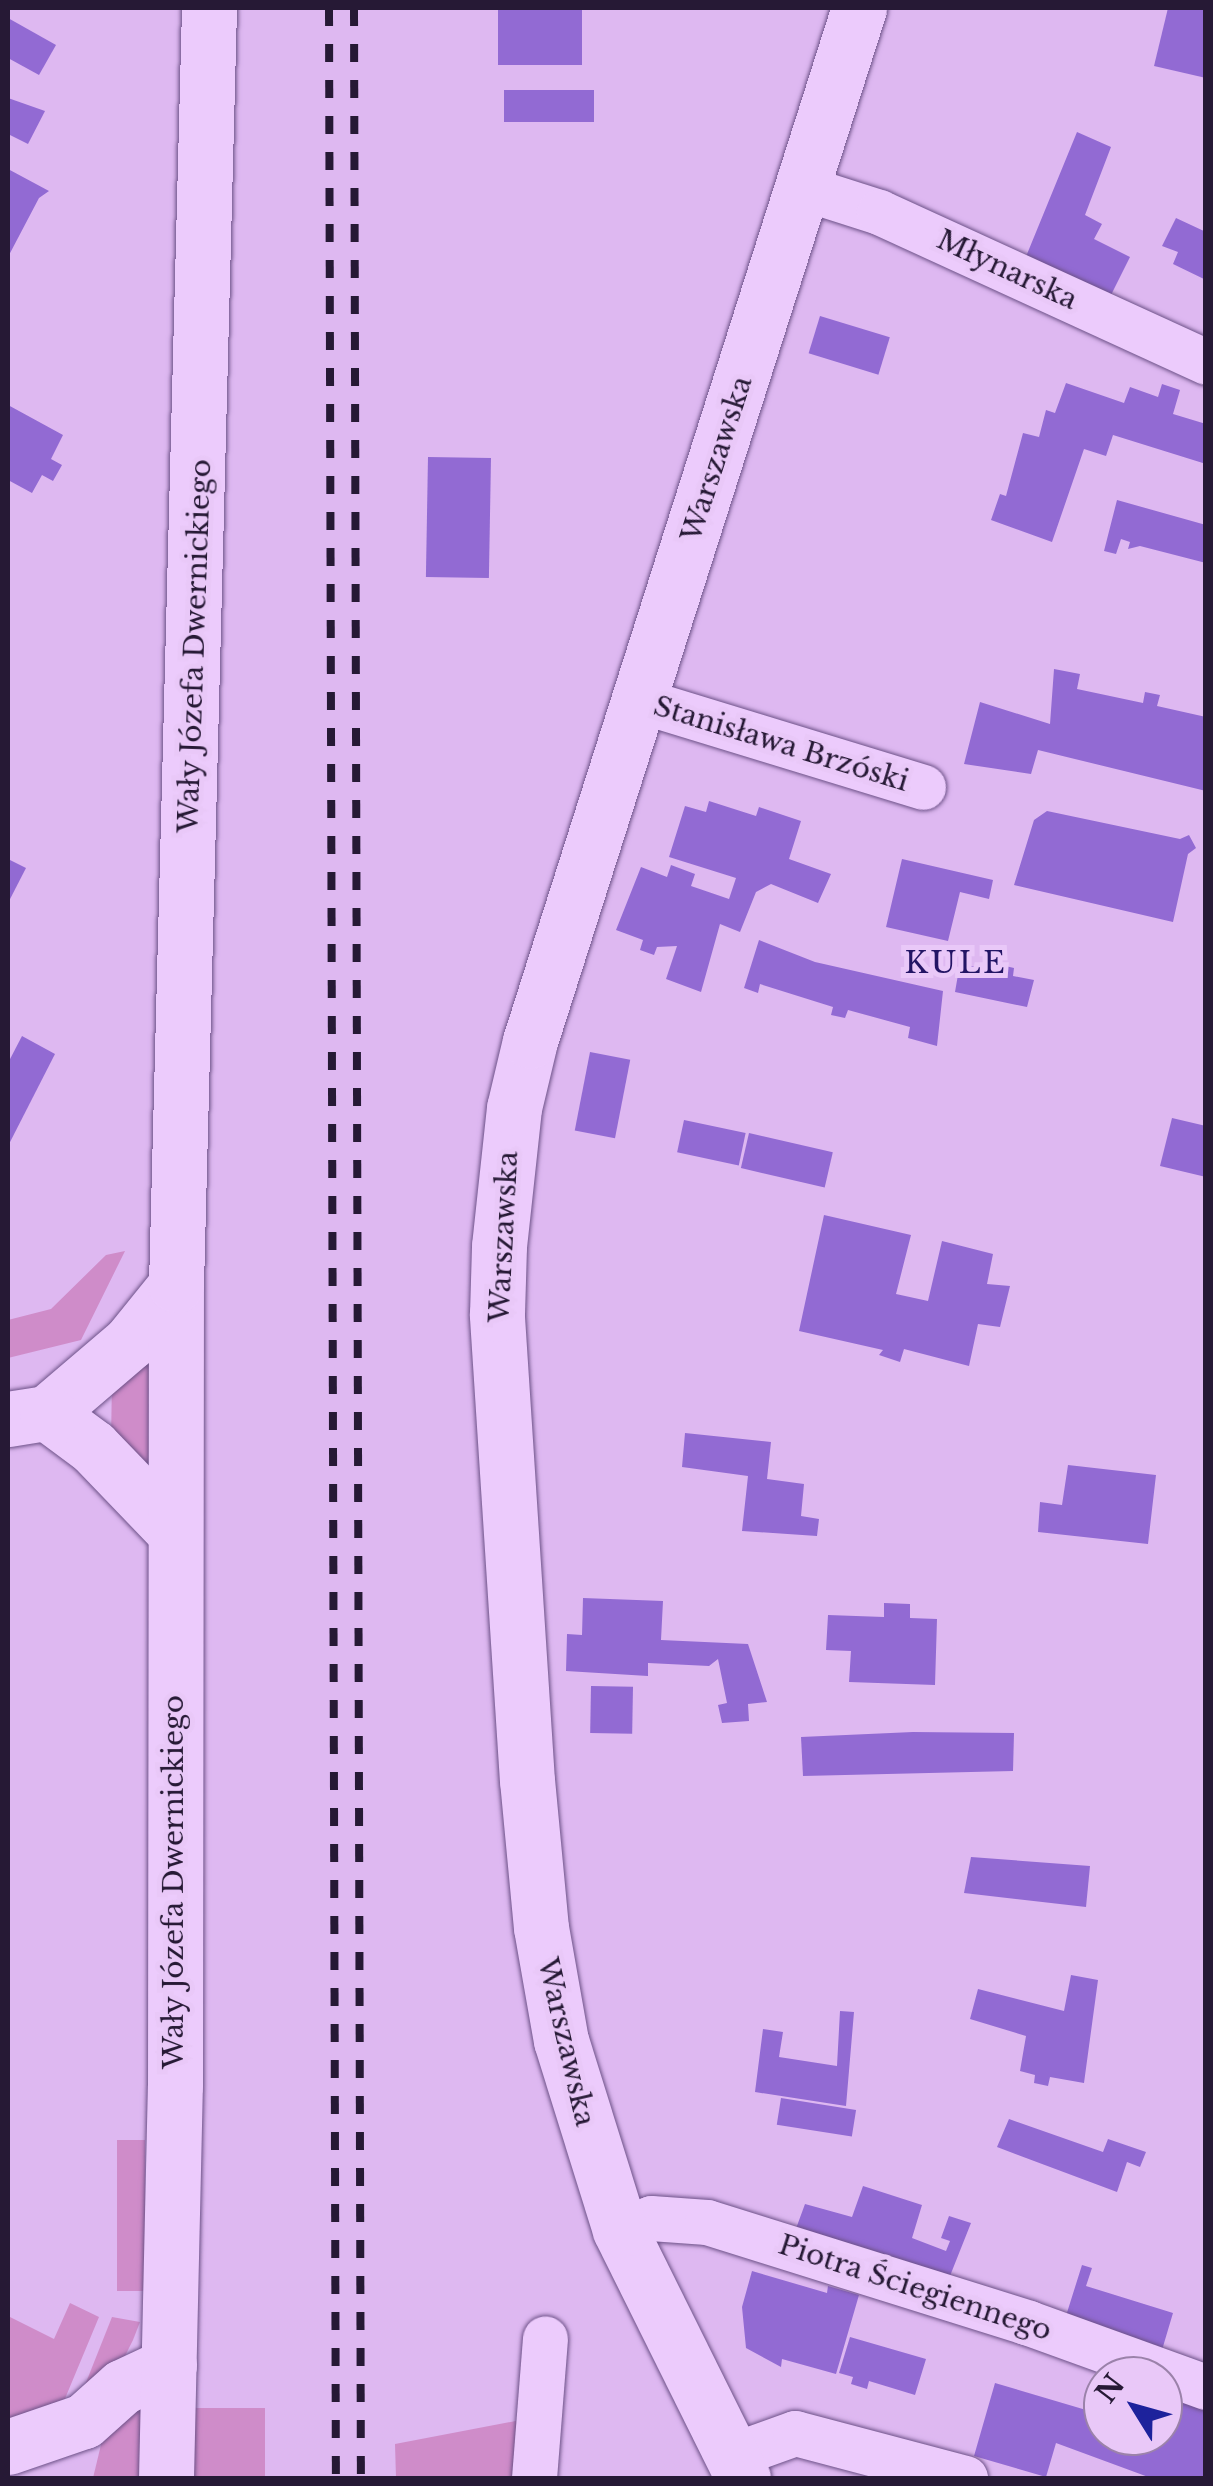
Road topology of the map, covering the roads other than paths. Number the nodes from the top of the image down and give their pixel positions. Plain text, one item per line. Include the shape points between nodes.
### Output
1 (208, 8) edge
2 (859, 8) edge
3 (804, 188) junction
4 (1206, 362) edge
5 (639, 700) junction
6 (923, 787) dead end
7 (176, 1286) junction
8 (27, 1416) edge
9 (172, 1530) junction
10 (620, 2230) junction
11 (546, 2338) dead end
12 (169, 2365) junction
13 (1206, 2387) edge
14 (8, 2447) edge
15 (737, 2467) edge
16 (166, 2478) edge
17 (534, 2478) edge
18 (964, 2478) edge

1 - 7 street, Wały Józefa Dwernickiego
2 - 3 street, Warszawska
3 - 4 street, Młynarska via 879,212
3 - 5 street, Warszawska
5 - 6 street, Stanisława Brzóski
5 - 10 street, Warszawska via 522,1075 504,1176 497,1314 541,1928 561,2041
7 - 8 street via 130,1342
7 - 9 street, Wały Józefa Dwernickiego
8 - 9 street via 93,1447
9 - 12 street, Wały Józefa Dwernickiego
10 - 13 street, Piotra Ściegiennego via 651,2218 707,2222 1029,2323
10 - 15 street, Warszawska
11 - 17 street
12 - 14 street via 122,2387 84,2421
12 - 16 street, Wały Józefa Dwernickiego
15 - 18 street via 795,2433

